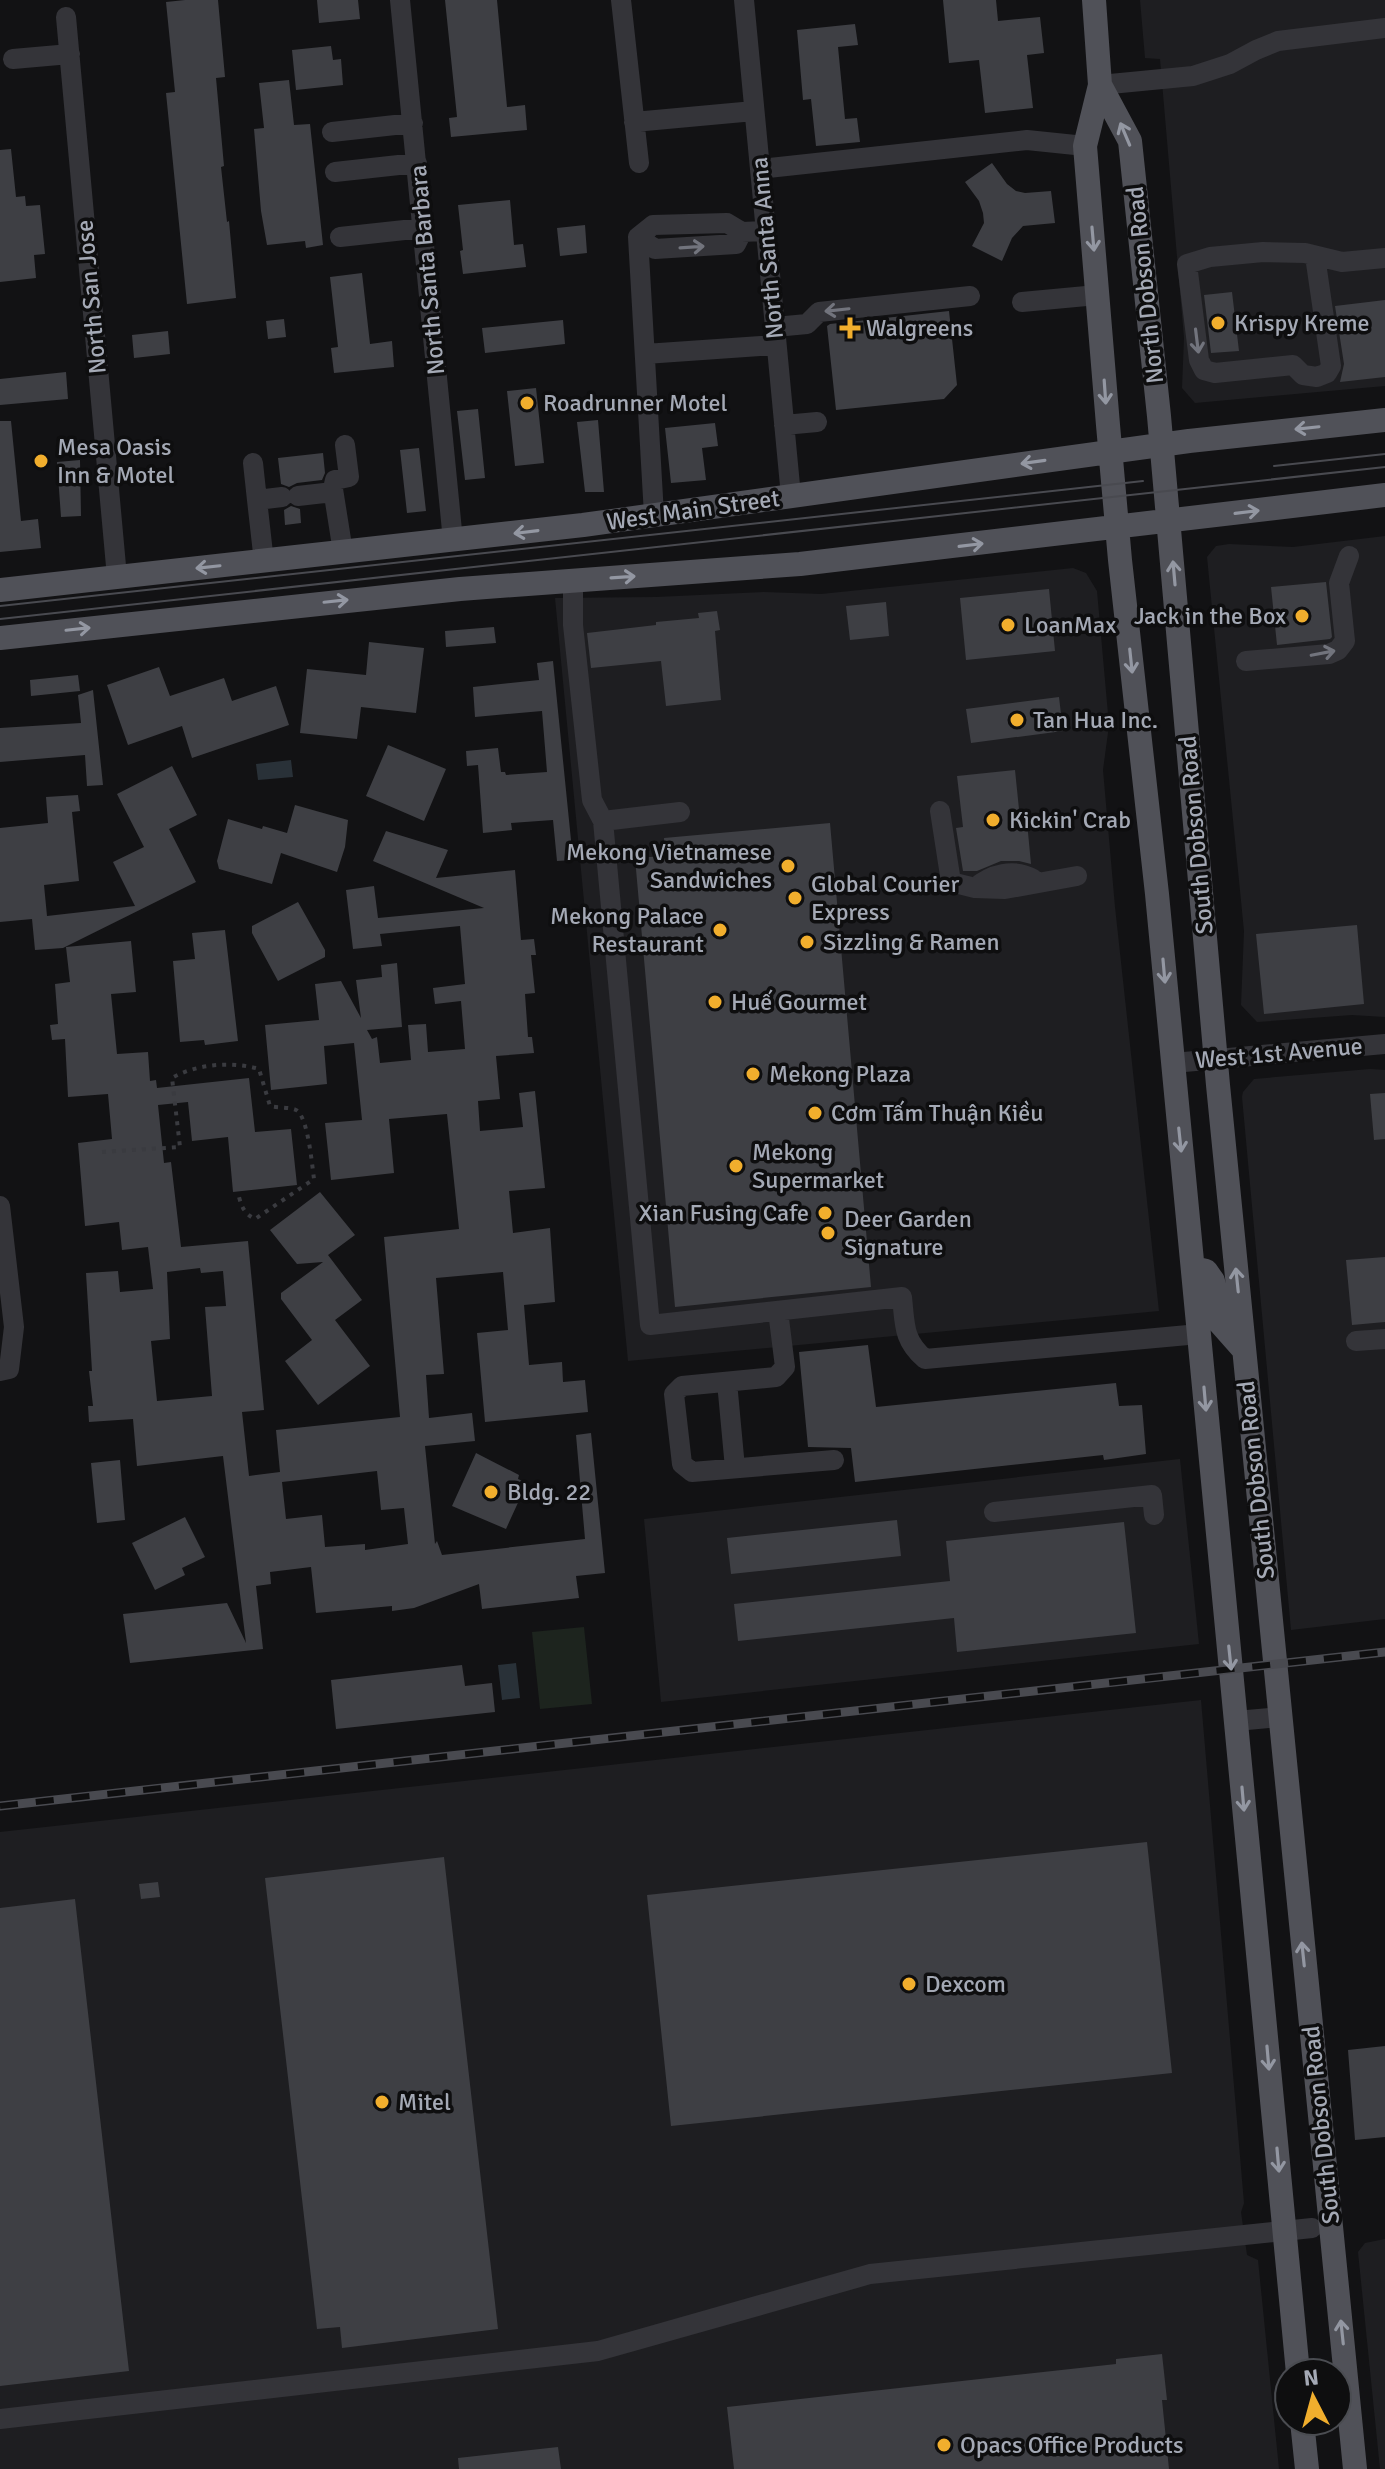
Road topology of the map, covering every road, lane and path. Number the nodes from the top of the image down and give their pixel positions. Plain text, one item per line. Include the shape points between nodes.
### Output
1 (400, 0) edge
2 (621, 0) edge
3 (744, 0) edge
4 (1094, 0) edge
5 (66, 17) dead end
6 (1385, 28) edge
7 (70, 54) junction
8 (13, 59) dead end
9 (1100, 85) junction
10 (754, 111) junction
11 (634, 122) junction
12 (413, 123) junction
13 (332, 132) dead end
14 (1085, 146) junction
15 (417, 163) junction
16 (639, 163) dead end
17 (760, 169) junction
18 (335, 172) dead end
19 (423, 228) junction
20 (766, 231) junction
21 (340, 237) dead end
22 (1315, 256) junction
23 (1385, 258) edge
24 (1097, 295) junction
25 (970, 296) dead end
26 (1022, 302) dead end
27 (776, 336) junction
28 (645, 354) junction
29 (1385, 420) edge
30 (817, 422) dead end
31 (784, 425) junction
32 (345, 445) dead end
33 (1162, 445) junction
34 (1110, 451) junction
35 (253, 463) dead end
36 (1167, 491) joint
37 (333, 492) junction
38 (1385, 495) edge
39 (791, 496) junction
40 (1114, 497) joint
41 (257, 500) junction
42 (654, 515) junction
43 (1170, 521) junction
44 (1117, 528) junction
45 (453, 541) junction
46 (343, 552) junction
47 (1349, 556) dead end
48 (264, 562) junction
49 (117, 577) junction
50 (573, 581) junction
51 (0, 590) edge
52 (0, 638) edge
53 (1246, 661) dead end
54 (940, 811) dead end
55 (680, 812) dead end
56 (603, 821) junction
57 (1077, 876) dead end
58 (1385, 1044) edge
59 (1215, 1059) junction
60 (1173, 1063) junction
61 (102, 1152) dead end
62 (239, 1197) dead end
63 (0, 1206) edge
64 (1193, 1268) junction
65 (778, 1311) junction
66 (1199, 1334) junction
67 (1385, 1339) edge
68 (1356, 1341) dead end
69 (1243, 1349) junction
70 (0, 1371) edge
71 (727, 1382) junction
72 (834, 1460) dead end
73 (735, 1468) junction
74 (994, 1512) dead end
75 (1154, 1515) dead end
76 (1280, 1717) junction
77 (1236, 1721) junction
78 (1312, 2228) dead end
79 (1284, 2229) junction
80 (1296, 2357) edge
81 (0, 2419) edge
82 (1304, 2437) edge
83 (1307, 2469) edge
84 (1355, 2469) edge

1 - 12 street, North Santa Barbara
2 - 11 street
3 - 10 street, North Santa Anna
4 - 9 main road, North Dobson Road
5 - 7 street, North San Jose
6 - 9 street via 1278,41 1193,76
7 - 8 street
7 - 49 street, North San Jose
9 - 14 main road, North Dobson Road
33 -> 9 main road, North Dobson Road via 1130,141
10 - 11 street
10 - 17 street, North Santa Anna
11 - 16 street
12 - 13 street
12 - 15 street, North Santa Barbara
14 - 17 street via 1027,140
14 -> 24 main road, North Dobson Road
15 - 18 street
15 - 19 street, North Santa Barbara
17 - 20 street, North Santa Anna
19 - 21 street
19 - 45 street, North Santa Barbara
20 - 27 street, North Santa Anna
20 - 28 street via 742,232 736,244 655,249 638,237
22 -> 22 street via 1263,252 1187,264 1204,370 1293,365 1303,375 1327,373 1331,366
22 - 23 street via 1342,262
24 - 26 street
24 -> 34 main road, North Dobson Road
25 -> 27 street via 819,312 807,324
27 - 28 street
27 - 31 street, North Santa Anna
28 - 42 street
29 -> 33 main road, West Main Street
30 - 31 street
31 - 39 street, North Santa Anna
32 - 37 street via 349,477 335,480
33 - 34 main road, West Main Street
33 - 36 main road, North Dobson Road
34 -> 39 main road, West Main Street
34 - 40 main road, North Dobson Road
35 - 41 street
36 - 43 main road, South Dobson Road
37 - 41 street
37 - 46 street
43 -> 38 main road
39 - 42 main road, West Main Street
40 - 44 main road, South Dobson Road
41 - 48 street
42 -> 45 main road, West Main Street
43 - 44 main road
59 -> 43 main road, South Dobson Road
50 -> 44 main road via 800,564
44 -> 60 main road, South Dobson Road
45 - 46 main road, West Main Street
46 - 48 main road, West Main Street
53 -> 47 street via 1329,654 1343,646 1339,583
48 -> 49 main road, West Main Street
49 - 51 main road, West Main Street
52 -> 50 main road
50 - 56 street via 592,800
54 - 57 street via 951,882 1005,889
55 - 56 street
56 - 65 street via 650,1325
58 - 59 street, West 1st Avenue
59 - 60 street, West 1st Avenue
69 -> 59 main road, South Dobson Road
60 -> 64 main road, South Dobson Road
61 - 62 path via 180,1147 172,1078 181,1073 229,1065 259,1069 270,1106 296,1110 304,1121 314,1179 255,1219 247,1215
63 - 70 street via 14,1327 9,1369
64 - 66 main road, South Dobson Road
64 - 69 main road via 1206,1271 1213,1281 1220,1323
65 - 66 street via 902,1297 911,1347 925,1359
65 - 71 street via 785,1367 776,1377
66 -> 77 main road, South Dobson Road
67 - 68 street
69 - 76 main road, South Dobson Road
71 - 73 street
71 - 73 street via 682,1386 674,1394 682,1464 692,1472
72 - 73 street
74 - 75 street via 1152,1495
76 - 77 street
84 -> 76 main road, South Dobson Road
77 -> 79 main road, South Dobson Road
78 - 79 street
79 - 80 main road, South Dobson Road
79 - 81 street via 870,2274 598,2351
82 - 83 main road

